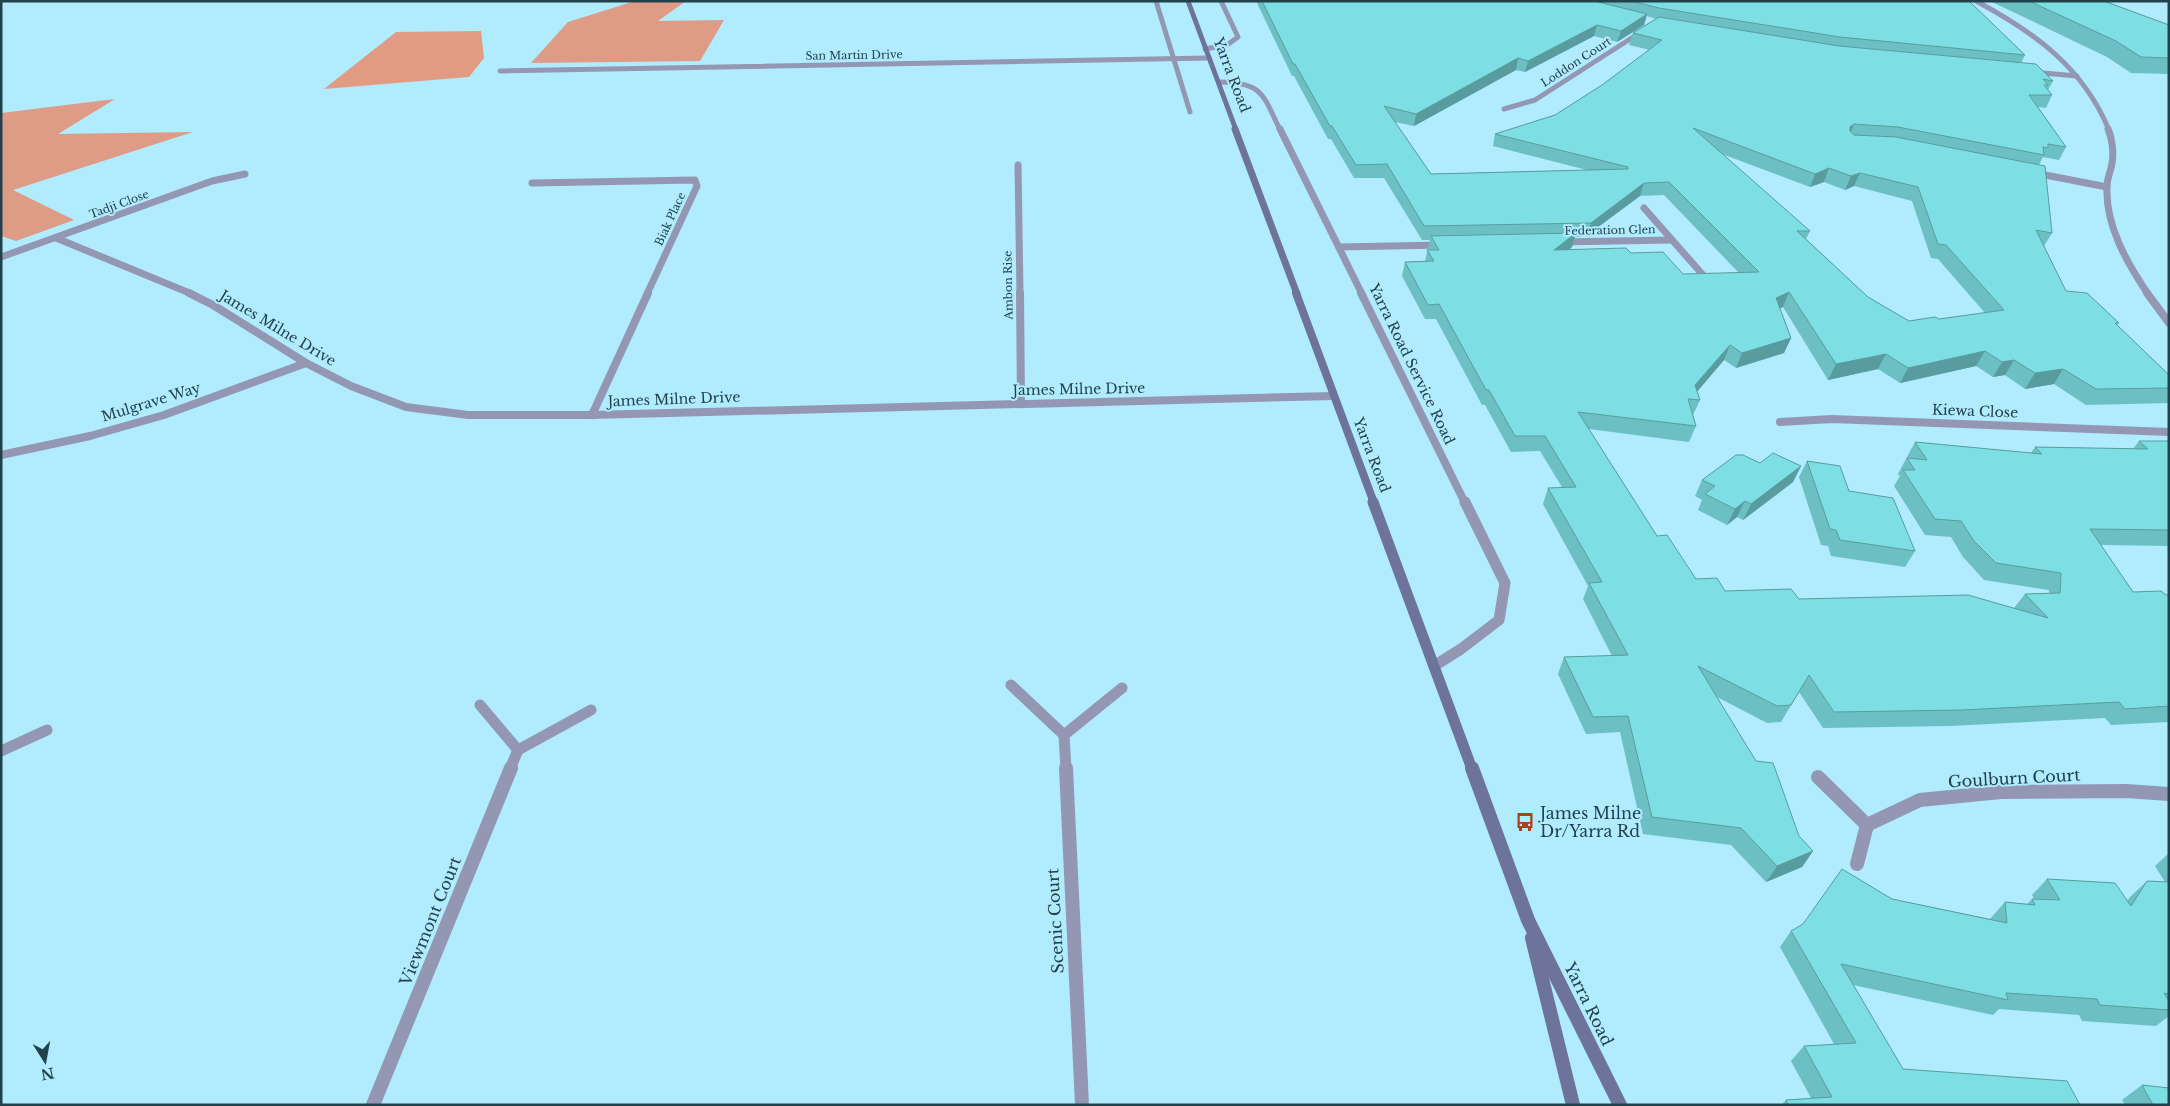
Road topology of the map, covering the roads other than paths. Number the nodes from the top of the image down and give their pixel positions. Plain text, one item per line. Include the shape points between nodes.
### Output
1 (1156, 1) edge
2 (1188, 1) edge
3 (1221, 1) edge
4 (1976, 1) edge
5 (1647, 28) edge
6 (1205, 49) junction
7 (1209, 58) junction
8 (1174, 59) junction
9 (500, 71) dead end
10 (2029, 72) edge
11 (2077, 76) junction
12 (1219, 82) junction
13 (1504, 109) dead end
14 (1190, 112) dead end
15 (1018, 165) dead end
16 (2032, 172) edge
17 (245, 174) dead end
18 (532, 183) dead end
19 (2107, 187) junction
20 (1644, 208) dead end
21 (56, 238) junction
22 (1671, 240) junction
23 (1554, 242) edge
24 (1456, 244) edge
25 (1339, 247) junction
26 (1, 257) edge
27 (1711, 283) edge
28 (2169, 323) edge
29 (306, 363) junction
30 (1333, 396) junction
31 (1022, 404) junction
32 (592, 415) junction
33 (1780, 422) dead end
34 (2169, 432) edge
35 (1, 455) edge
36 (1434, 666) junction
37 (1010, 685) dead end
38 (1122, 688) dead end
39 (480, 705) dead end
40 (591, 710) dead end
41 (47, 730) dead end
42 (1064, 735) junction
43 (1, 750) edge
44 (518, 750) junction
45 (1818, 777) dead end
46 (2169, 794) edge
47 (1867, 825) junction
48 (1857, 864) dead end
49 (1528, 920) junction
50 (373, 1105) edge
51 (1082, 1105) edge
52 (1573, 1105) edge
53 (1620, 1105) edge

1 - 8 street
2 - 6 main road, Yarra Road
3 - 6 street via 1238,37 1228,45
4 - 11 street via 2041,41
5 - 13 street, Loddon Court via 1535,100
6 - 7 main road, Yarra Road
7 - 8 street, San Martin Drive
7 - 12 main road, Yarra Road
8 - 9 street, San Martin Drive
8 - 14 street
10 - 11 street
11 - 19 street via 2099,106 2109,134 2113,158
12 - 25 street, Yarra Road Service Road via 1242,83 1262,93
12 - 30 main road, Yarra Road
15 - 31 street, Ambon Rise
16 - 19 street
17 - 21 street, Tadji Close via 212,181
18 - 32 street, Biak Place via 681,179 695,180 697,186
19 - 28 street via 2110,213 2120,246 2137,279
20 - 22 street, Federation Glen
21 - 26 street, Tadji Close
21 - 29 street, James Milne Drive via 178,287
22 - 23 street, Federation Glen
22 - 27 street, Federation Glen
24 - 25 street
25 - 36 street, Yarra Road Service Road via 1505,583 1499,620
29 - 32 street, James Milne Drive via 351,386 406,407 468,415
29 - 35 street, Mulgrave Way via 164,415 90,436
30 - 31 street, James Milne Drive
30 - 36 main road, Yarra Road
31 - 32 street, James Milne Drive
33 - 34 street, Kiewa Close via 1832,418
36 - 49 main road, Yarra Road
37 - 42 street
38 - 42 street
39 - 44 street
40 - 44 street
41 - 43 street
42 - 51 street, Scenic Court
44 - 50 street, Viewmont Court
45 - 47 street
46 - 47 street, Goulburn Court via 2126,790 2001,792 1920,800
47 - 48 street
49 - 52 main road, Yarra Road
49 - 53 main road, Yarra Road

